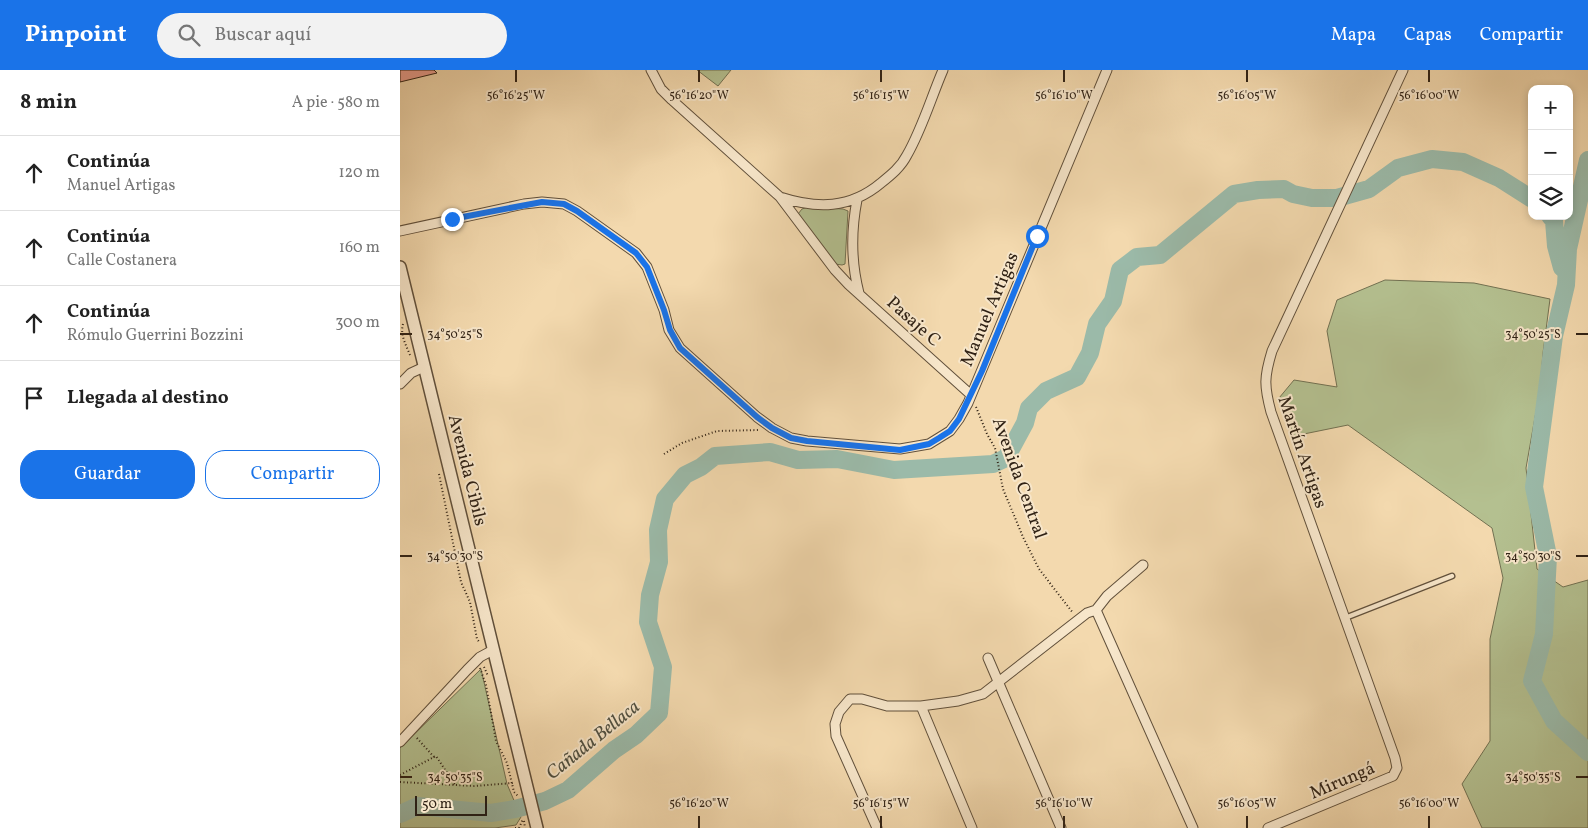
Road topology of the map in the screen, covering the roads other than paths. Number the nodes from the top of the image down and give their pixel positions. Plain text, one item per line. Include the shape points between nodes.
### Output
1 (651, 70) edge
2 (943, 70) edge
3 (1107, 70) edge
4 (1403, 70) edge
5 (780, 197) junction
6 (857, 200) junction
7 (400, 230) edge
8 (400, 267) edge
9 (859, 293) junction
10 (420, 370) junction
11 (400, 384) edge
12 (970, 394) junction
13 (1143, 565) dead end
14 (1452, 576) dead end
15 (1096, 610) junction
16 (1345, 618) junction
17 (489, 652) junction
18 (988, 658) dead end
19 (998, 683) junction
20 (921, 706) junction
21 (400, 742) edge
22 (1397, 768) joint
23 (532, 820) edge
24 (876, 828) edge
25 (972, 828) edge
26 (1061, 828) edge
27 (1194, 828) edge
28 (1268, 828) edge

1 - 5 street, Pasaje C via 661,89 672,100
2 - 6 street via 907,156 885,181
3 - 12 street, Manuel Artigas
4 - 16 street, Martín Artigas via 1272,351 1265,381 1271,412
5 - 6 street via 821,205
5 - 9 street, Pasaje C via 835,270
6 - 9 street via 852,250
7 - 12 street, Manuel Artigas via 524,204 564,204 636,253 647,267 680,348 750,411 791,438 900,450 929,444 950,431
8 - 10 street, Avenida Cibils
9 - 12 street, Pasaje C
10 - 11 street
10 - 17 street, Avenida Cibils
13 - 15 street via 1107,596
14 - 16 lane
15 - 19 street via 1087,613
15 - 27 street
16 - 22 street, Martín Artigas
17 - 21 street
17 - 23 street, Avenida Cibils via 525,781 525,801
18 - 19 street
19 - 20 street via 983,694
19 - 26 street
20 - 24 street via 887,706 850,700 839,712 836,736
20 - 25 street
22 - 28 street, Mirungá via 1393,776

